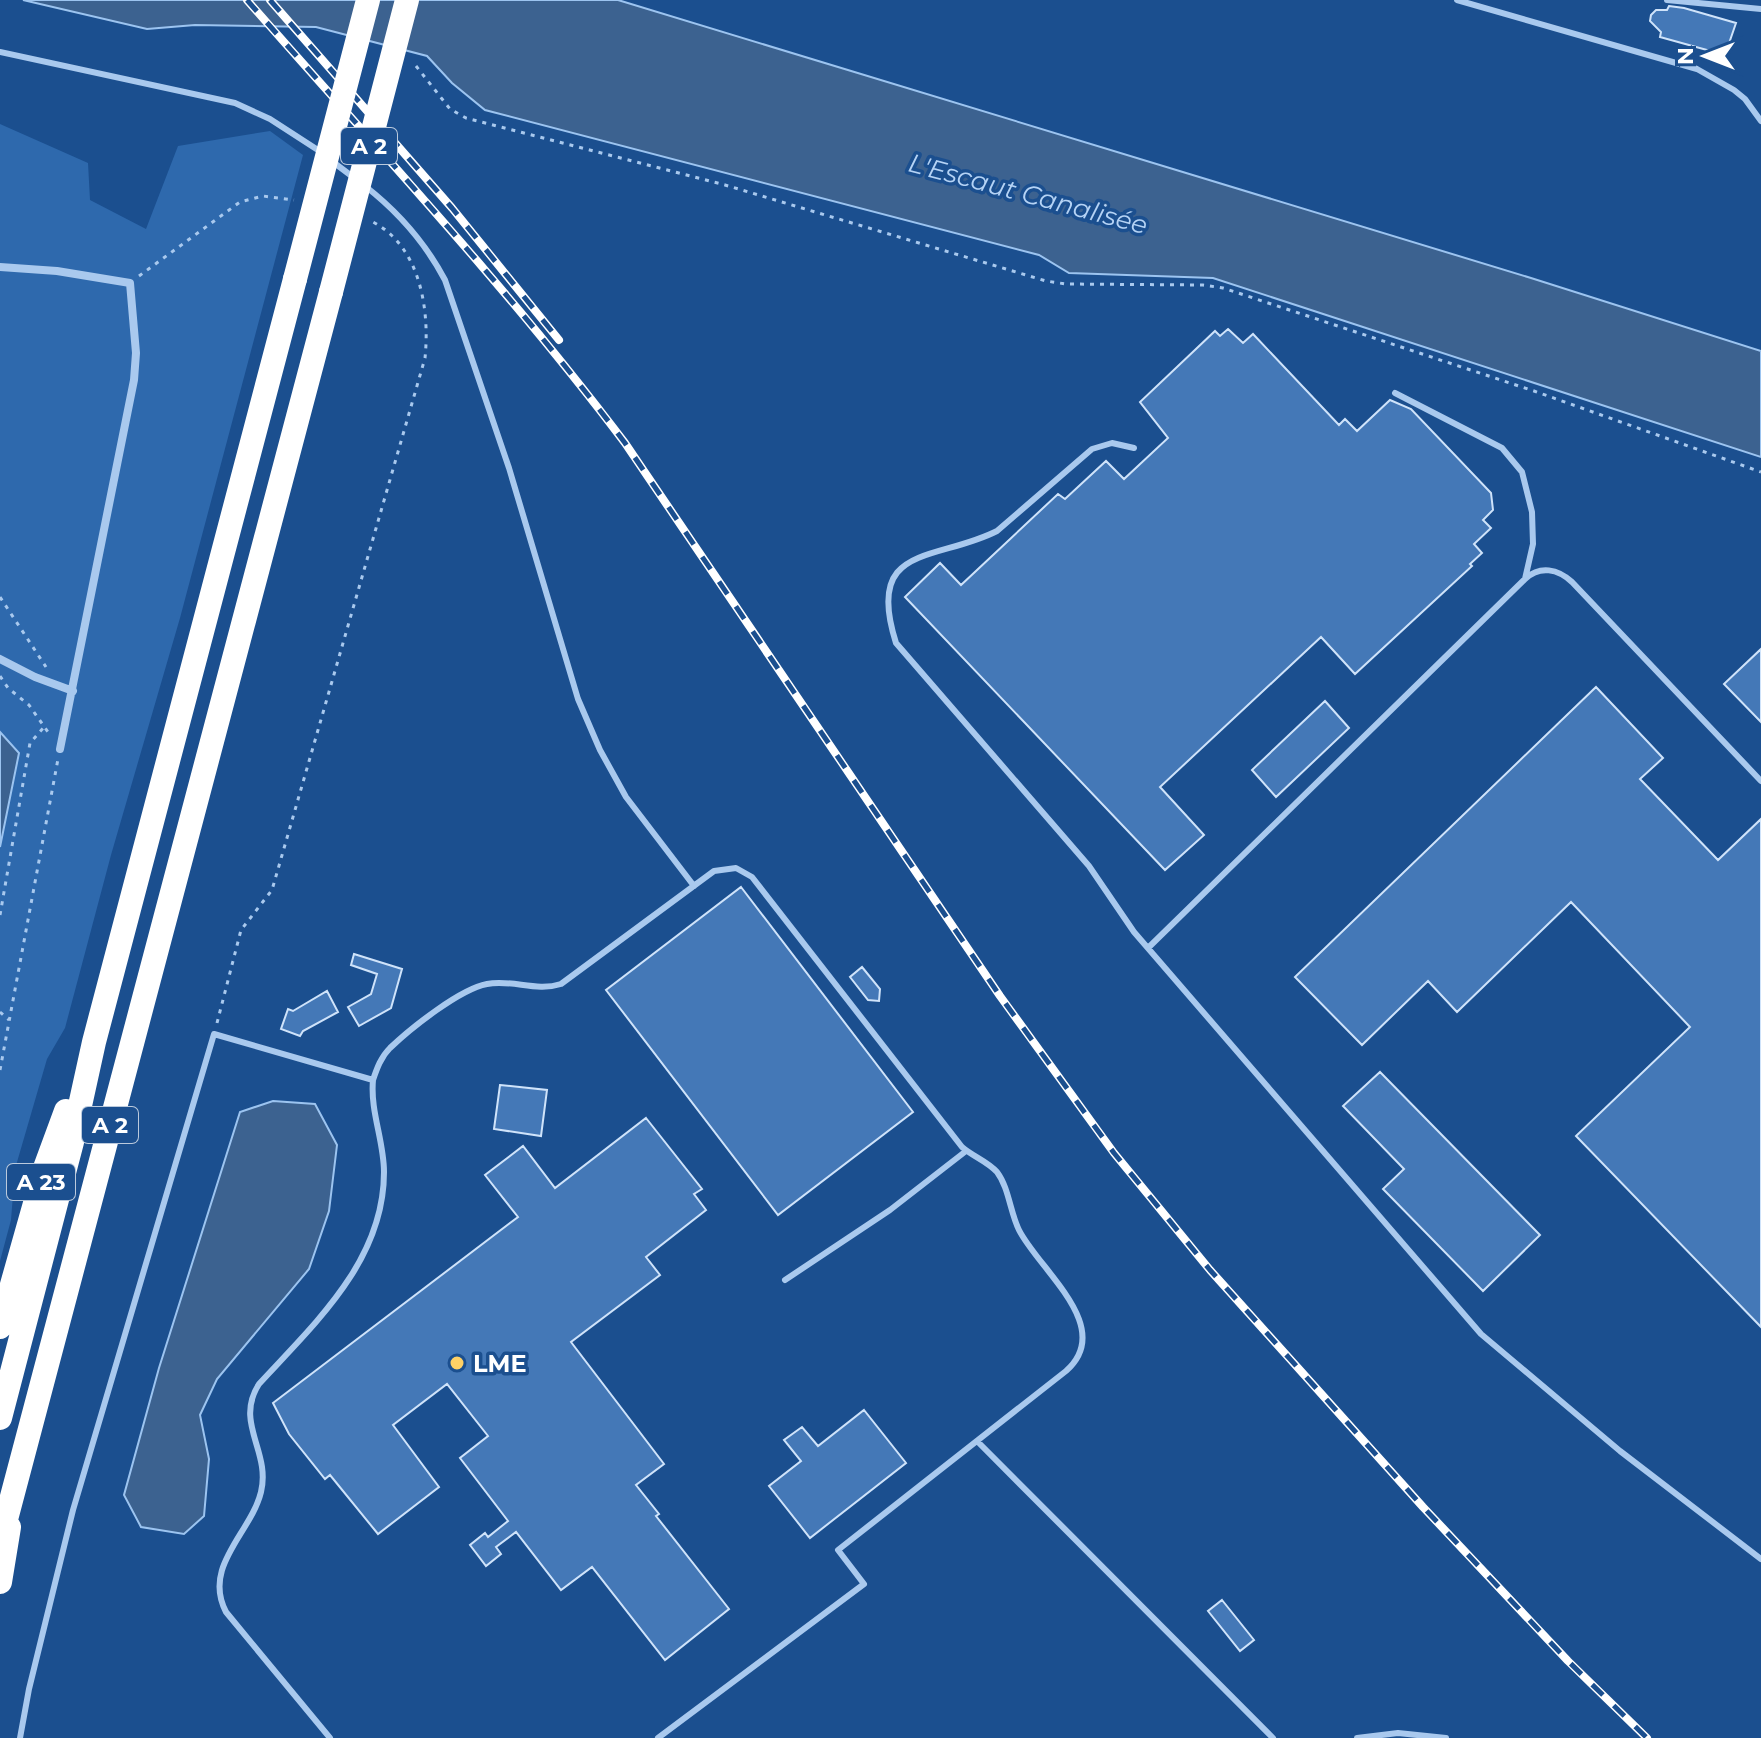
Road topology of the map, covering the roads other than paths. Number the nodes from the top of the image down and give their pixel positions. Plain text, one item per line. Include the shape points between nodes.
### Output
1 (368, 0) edge
2 (407, 0) edge
3 (1457, 0) edge
4 (1667, 0) edge
5 (1761, 9) edge
6 (0, 52) edge
7 (1761, 121) edge
8 (0, 267) edge
9 (1395, 393) dead end
10 (1134, 448) dead end
11 (1525, 579) junction
12 (0, 659) edge
13 (73, 691) junction
14 (60, 749) road end
15 (1761, 781) edge
16 (694, 886) junction
17 (1148, 948) junction
18 (94, 1042) junction
19 (373, 1080) junction
20 (966, 1151) junction
21 (785, 1280) dead end
22 (0, 1327) edge
23 (0, 1418) edge
24 (977, 1441) junction
25 (18, 1474) junction
26 (0, 1542) edge
27 (1761, 1559) edge
28 (0, 1582) edge
29 (20, 1738) edge
30 (330, 1738) edge
31 (658, 1738) edge
32 (1273, 1738) edge
33 (1357, 1738) edge
34 (1446, 1738) edge

1 - 18 highway, A 2, bridge
2 - 25 highway, A 2, bridge
3 - 7 lane via 1707,73 1745,99
4 - 5 lane
6 - 16 lane via 217,98 254,111 311,144 399,217 439,268 456,306 593,736 626,797
8 - 13 street via 130,283 134,380
9 - 11 lane via 1502,448 1522,472 1533,534
10 - 17 lane via 1112,443 1092,449 997,531 908,563 896,572 889,591 889,620 896,643 1083,859
11 - 15 lane via 1537,571 1566,576
11 - 17 lane
12 - 13 street
13 - 14 street
16 - 19 lane via 561,984 488,984 459,995 390,1048
16 - 20 lane via 714,871 729,868 752,877
17 - 27 lane via 1474,1326 1620,1451
18 - 22 highway, A 23 via 45,1168
18 - 23 highway, A 2
19 - 29 lane via 214,1034 77,1496
19 - 30 lane via 384,1171 374,1229 339,1294 259,1384 251,1400 261,1490 225,1561 218,1587 226,1612
20 - 21 lane
20 - 24 lane via 1001,1178 1017,1227 1075,1310 1083,1335 1082,1352 1073,1365
24 - 31 lane via 838,1550 864,1584
24 - 32 lane
25 - 26 highway, A 2
25 - 28 highway
33 - 34 lane via 1385,1733

